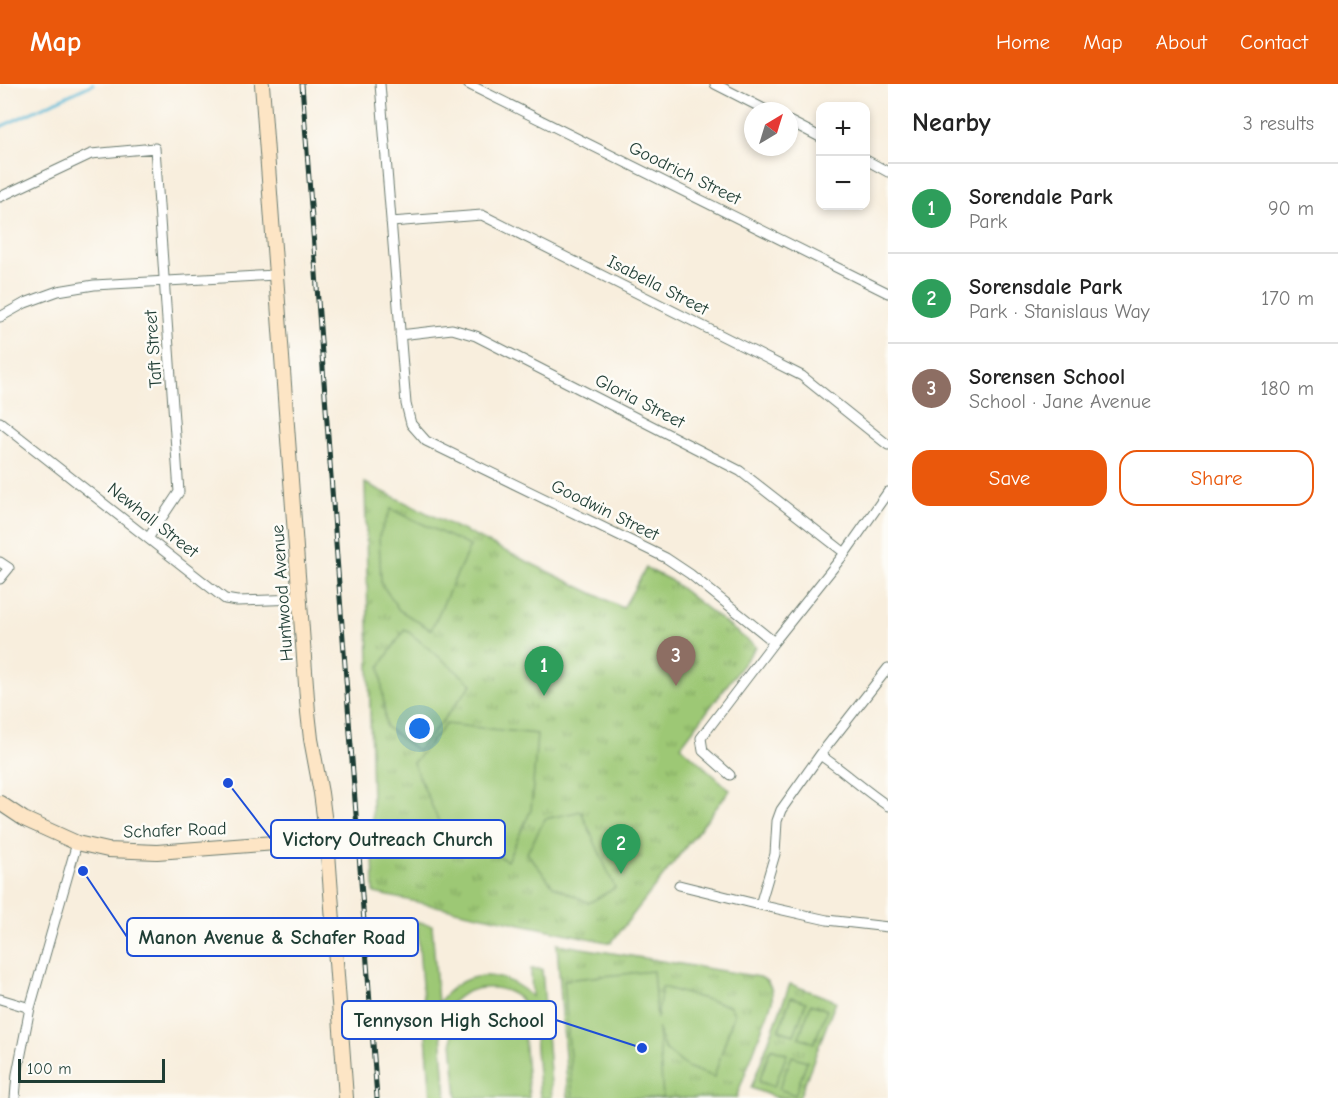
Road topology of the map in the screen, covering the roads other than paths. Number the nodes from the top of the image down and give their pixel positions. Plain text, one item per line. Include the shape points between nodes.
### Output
1 (262, 84) edge
2 (380, 84) edge
3 (468, 84) edge
4 (715, 84) edge
5 (750, 102) edge
6 (798, 126) edge
7 (816, 135) edge
8 (870, 162) edge
9 (888, 171) edge
10 (0, 196) edge
11 (391, 222) junction
12 (276, 274) junction
13 (165, 282) junction
14 (888, 292) edge
15 (0, 317) edge
16 (400, 335) junction
17 (0, 422) edge
18 (888, 445) edge
19 (888, 492) edge
20 (148, 537) junction
21 (845, 553) junction
22 (0, 562) edge
23 (0, 579) edge
24 (300, 599) junction
25 (774, 642) junction
26 (886, 674) edge
27 (820, 755) junction
28 (730, 775) dead end
29 (0, 803) edge
30 (888, 806) edge
31 (327, 839) junction
32 (77, 843) junction
33 (679, 885) dead end
34 (760, 905) junction
35 (888, 927) edge
36 (0, 999) edge
37 (30, 1008) junction
38 (15, 1098) edge
39 (346, 1098) edge

1 - 12 street, Huntwood Avenue
2 - 11 street
3 - 14 street, Goodrich Street
4 - 5 street
6 - 7 street
8 - 9 street
10 - 13 street, Taft Street via 92,154 155,148
11 - 16 street
11 - 18 street, Isabella Street via 482,215 802,376
12 - 13 street
12 - 24 street, Huntwood Avenue
13 - 15 street via 58,291
13 - 20 street, Taft Street via 179,492
16 - 21 street, Gloria Street via 453,329 476,336 740,471
16 - 25 street, Goodwin Street via 406,404 411,424 426,441 666,558
17 - 20 street, Newhall Street
19 - 21 street
20 - 24 street, Newhall Street via 225,599
21 - 25 street
22 - 23 street via 9,568
24 - 31 street, Huntwood Avenue via 311,739
25 - 28 street via 701,738 703,751
26 - 27 street
27 - 30 street
27 - 34 street via 781,810 775,854
29 - 32 street, Schafer Road via 24,819
31 - 32 street, Schafer Road via 157,852 108,850
31 - 39 street, Huntwood Avenue
32 - 37 street
33 - 34 street
34 - 35 street via 827,920
36 - 37 street
37 - 38 street

